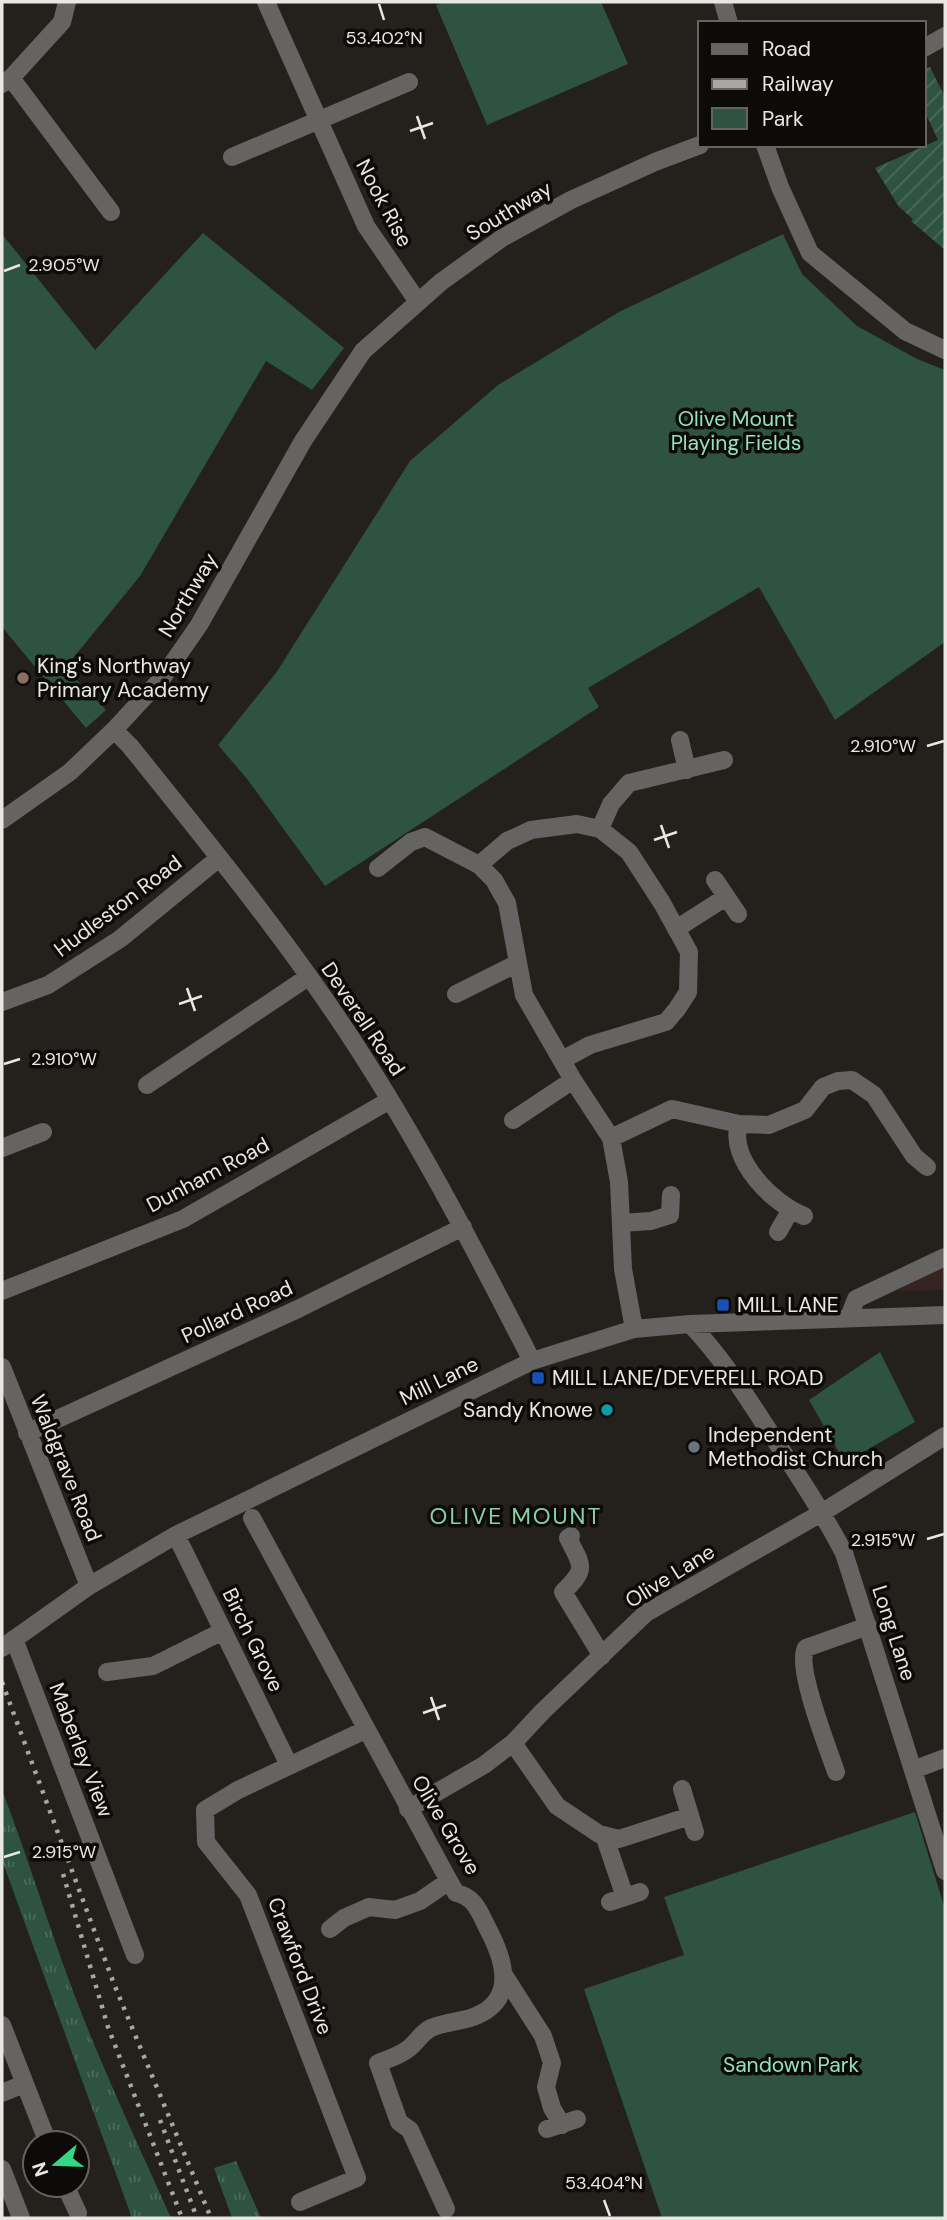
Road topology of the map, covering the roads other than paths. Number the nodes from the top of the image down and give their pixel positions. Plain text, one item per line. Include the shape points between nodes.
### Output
1 (67, 2) edge
2 (266, 2) edge
3 (723, 2) edge
4 (728, 21) edge
5 (945, 36) edge
6 (926, 47) edge
7 (6, 81) edge
8 (409, 82) dead end
9 (320, 119) junction
10 (698, 146) edge
11 (766, 147) edge
12 (232, 157) dead end
13 (111, 212) dead end
14 (418, 302) junction
15 (945, 350) edge
16 (363, 351) joint
17 (114, 730) junction
18 (680, 740) dead end
19 (724, 760) dead end
20 (687, 770) junction
21 (2, 820) edge
22 (600, 829) junction
23 (219, 858) junction
24 (479, 865) junction
25 (378, 868) dead end
26 (715, 880) dead end
27 (726, 897) junction
28 (738, 914) dead end
29 (676, 929) junction
30 (518, 962) junction
31 (308, 977) junction
32 (456, 993) dead end
33 (2, 1002) edge
34 (562, 1060) junction
35 (573, 1080) junction
36 (147, 1085) dead end
37 (390, 1100) junction
38 (513, 1121) dead end
39 (739, 1124) junction
40 (43, 1132) dead end
41 (611, 1138) junction
42 (2, 1147) edge
43 (927, 1167) dead end
44 (671, 1195) dead end
45 (621, 1223) junction
46 (463, 1227) junction
47 (778, 1232) dead end
48 (945, 1257) edge
49 (2, 1291) edge
50 (945, 1315) edge
51 (849, 1317) junction
52 (690, 1324) junction
53 (634, 1329) junction
54 (532, 1361) junction
55 (2, 1367) edge
56 (27, 1433) junction
57 (945, 1436) edge
58 (823, 1512) junction
59 (252, 1518) dead end
60 (176, 1535) junction
61 (571, 1536) dead end
62 (89, 1586) junction
63 (868, 1626) junction
64 (223, 1631) junction
65 (8, 1643) edge
66 (602, 1656) junction
67 (107, 1672) dead end
68 (365, 1730) junction
69 (513, 1743) junction
70 (945, 1758) edge
71 (289, 1765) junction
72 (913, 1770) junction
73 (836, 1772) dead end
74 (682, 1789) dead end
75 (408, 1809) junction
76 (604, 1835) junction
77 (945, 1871) edge
78 (449, 1881) junction
79 (625, 1897) dead end
80 (330, 1928) dead end
81 (135, 1955) dead end
82 (504, 1975) junction
83 (2, 2025) edge
84 (24, 2084) junction
85 (2, 2092) edge
86 (562, 2124) dead end
87 (42, 2129) edge
88 (2, 2169) edge
89 (72, 2199) edge
90 (300, 2202) dead end
91 (444, 2210) dead end
92 (79, 2213) dead end
93 (21, 2218) edge

1 - 7 street via 62,22
2 - 9 street, Nook Rise
3 - 4 street
5 - 6 street
7 - 13 street
8 - 9 street
9 - 12 street
9 - 14 street, Nook Rise via 366,226
10 - 14 street, Southway via 655,162 502,238
11 - 15 street via 810,253 905,331
14 - 16 street, Southway
16 - 17 street, Northway via 303,441 199,625 163,677
17 - 21 street, Northway via 70,772
17 - 23 street, Deverell Road
18 - 20 street
19 - 20 street
20 - 22 street via 629,783 611,804
22 - 24 street via 577,824 531,830 507,841
22 - 29 street via 629,852
23 - 31 street, Deverell Road
23 - 33 street, Hudleston Road via 120,939 48,985
24 - 25 street via 425,837 411,842 397,863
24 - 30 street via 507,903
26 - 27 street
27 - 28 street
27 - 29 street
29 - 34 street via 688,952 688,992 666,1022 590,1045
30 - 32 street
30 - 34 street via 524,995
31 - 36 street
31 - 37 street, Deverell Road
34 - 35 street
35 - 38 street
35 - 41 street
37 - 46 street, Deverell Road
37 - 49 street, Dunham Road via 183,1219
39 - 41 street via 672,1109
39 - 43 street via 769,1125 786,1120 805,1110 823,1087 852,1080 874,1095 914,1156
39 - 47 street via 736,1134 741,1157 765,1189 797,1214
40 - 42 street
41 - 45 street
44 - 45 street via 677,1217
45 - 53 street via 623,1269
46 - 54 street, Deverell Road
46 - 56 street, Pollard Road via 298,1309
48 - 51 street via 856,1299
50 - 51 street, Mill Lane
51 - 52 street, Mill Lane
52 - 53 street, Mill Lane
52 - 58 street, Long Lane via 719,1356
53 - 54 street, Mill Lane
54 - 60 street, Mill Lane
55 - 56 street, Waldgrave Road
56 - 62 street, Waldgrave Road
57 - 58 street, Olive Lane
58 - 63 street, Long Lane via 844,1553
58 - 66 street, Olive Lane via 646,1613
59 - 68 street, Olive Grove
60 - 62 street, Mill Lane
60 - 64 street, Birch Grove
61 - 66 street via 580,1574 563,1592
62 - 65 street, Mill Lane
63 - 72 street, Long Lane
63 - 73 street via 806,1648 802,1654 803,1672
64 - 67 street via 153,1666
64 - 71 street, Birch Grove
65 - 81 street, Maberley View
66 - 69 street, Olive Lane
68 - 71 street, Crawford Drive
68 - 75 street, Olive Grove
69 - 75 street, Olive Lane
69 - 76 street via 556,1806
70 - 72 street
71 - 90 street, Crawford Drive via 205,1810 205,1831 206,1842 248,1895 357,2178
72 - 77 street, Long Lane
74 - 76 street via 693,1824 619,1839
75 - 78 street, Olive Grove
76 - 79 street
78 - 80 street via 420,1901 395,1910 369,1907
78 - 82 street, Olive Grove via 456,1893 473,1900
82 - 86 street, Olive Grove via 542,2036 552,2063 547,2087
82 - 91 street via 505,1985 479,2015 430,2028 407,2049 378,2063 399,2122 410,2130
83 - 84 street
84 - 85 street
84 - 87 street
88 - 93 street
89 - 92 street

